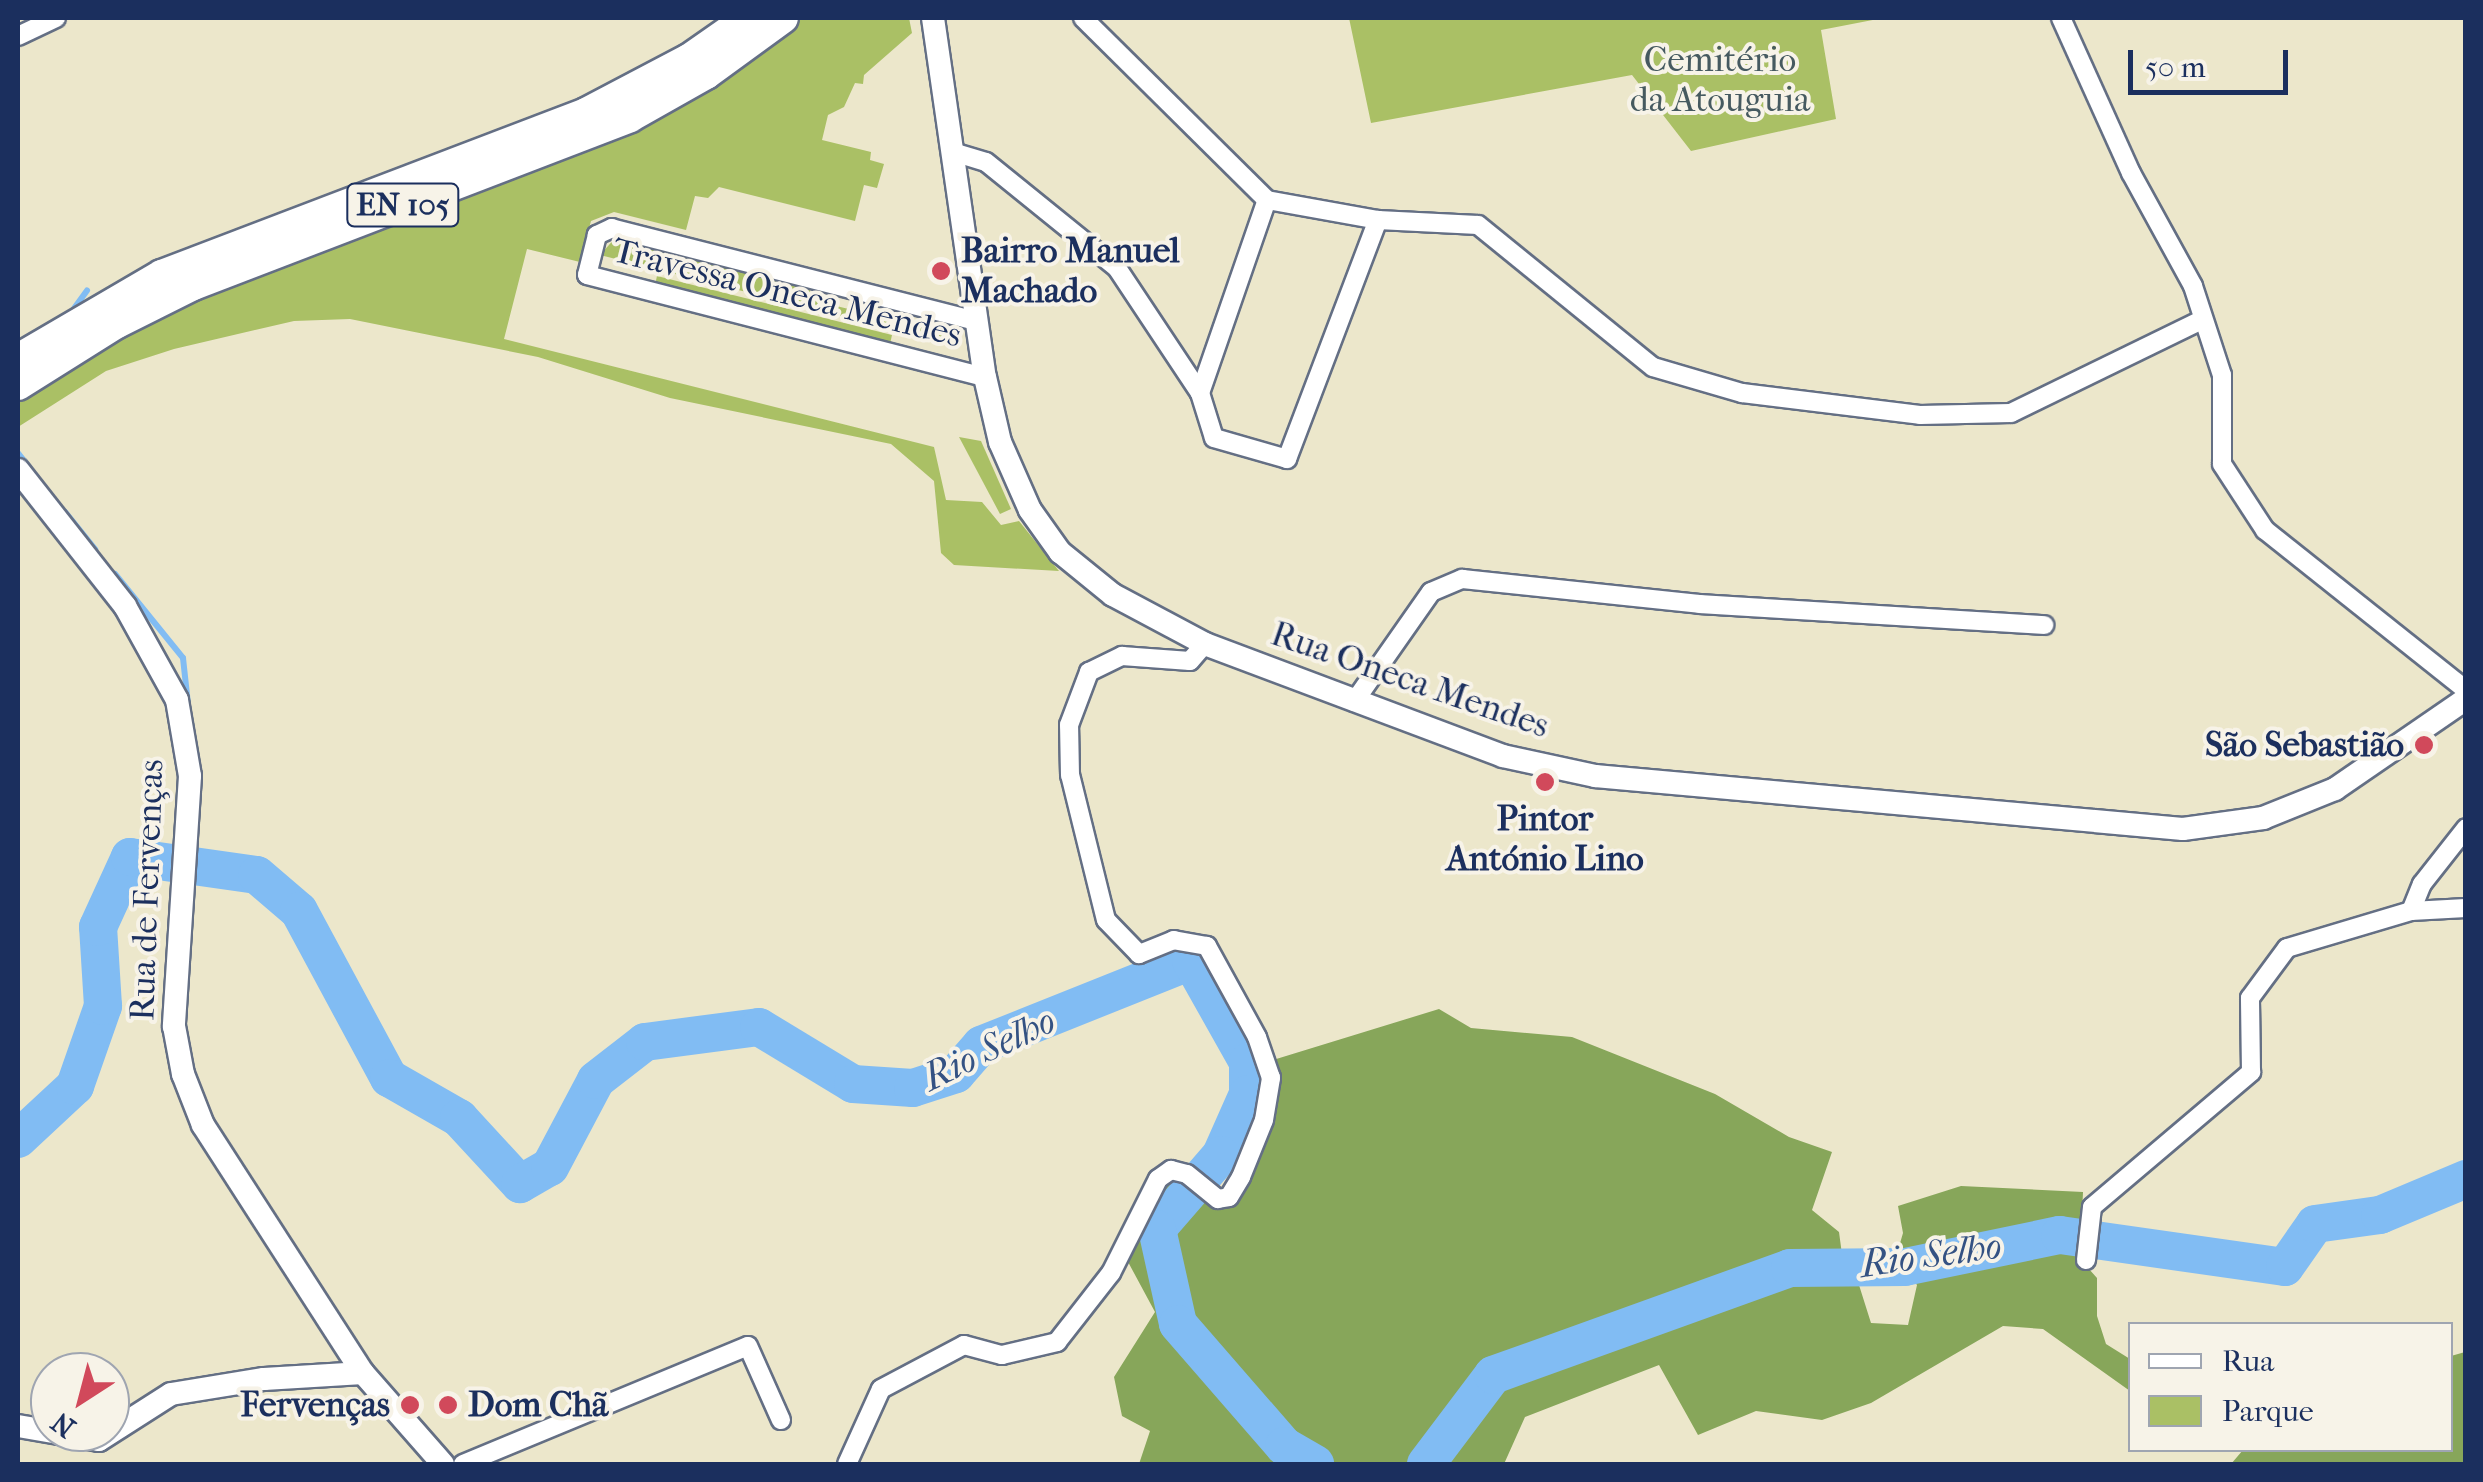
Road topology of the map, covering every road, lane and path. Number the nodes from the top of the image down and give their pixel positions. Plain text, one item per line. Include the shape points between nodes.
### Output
1 (56, 18) edge
2 (748, 18) edge
3 (783, 18) edge
4 (933, 18) edge
5 (1083, 18) edge
6 (2061, 18) edge
7 (18, 36) edge
8 (953, 152) junction
9 (1267, 200) junction
10 (1378, 220) junction
11 (2202, 320) junction
12 (976, 321) junction
13 (18, 359) edge
14 (984, 377) junction
15 (18, 385) edge
16 (1200, 392) junction
17 (18, 470) edge
18 (2044, 625) dead end
19 (1205, 644) junction
20 (2466, 690) edge
21 (2466, 699) edge
22 (1354, 702) junction
23 (2466, 828) edge
24 (2466, 908) edge
25 (2411, 911) junction
26 (2086, 1260) dead end
27 (363, 1374) junction
28 (781, 1420) dead end
29 (18, 1426) edge
30 (443, 1464) edge
31 (464, 1464) edge
32 (848, 1464) edge

1 - 7 street
2 - 13 highway, EN 105 via 689,59 586,114 176,269
3 - 15 highway, EN 105 via 706,74 630,116 193,285 117,322
4 - 8 street, Rua Oneca Mendes
5 - 9 street
6 - 11 street via 2131,174 2193,286
8 - 12 street, Rua Oneca Mendes
8 - 16 street via 986,162 1117,268
9 - 10 street
9 - 16 street
10 - 11 street via 1478,225 1653,367 1742,393 1920,415 2012,413
10 - 16 street via 1287,459 1214,438
11 - 20 street via 2222,376 2222,464 2265,530
12 - 14 street, Rua Oneca Mendes
12 - 14 street, Travessa Oneca Mendes via 612,228 597,235 587,276
14 - 19 street, Rua Oneca Mendes via 1000,442 1030,510 1060,552 1113,595
17 - 27 street, Rua de Fervenças via 157,655 177,700 188,751 174,1026 183,1074 203,1125
18 - 22 street via 1700,604 1462,579 1431,592
19 - 22 street, Rua Oneca Mendes
19 - 32 street via 1190,662 1122,656 1089,672 1069,725 1070,775 1106,920 1139,954 1174,940 1207,946 1257,1037 1270,1078 1264,1120 1229,1197 1218,1199 1187,1174 1170,1170 1158,1178 1111,1273 1057,1342 1002,1355 964,1345 881,1388
21 - 22 street, Rua Oneca Mendes via 2335,789 2262,818 2182,828 1595,776 1503,756
23 - 25 street via 2422,884
24 - 25 street
25 - 26 street via 2288,948 2250,998 2251,1072 2092,1207
27 - 29 street via 250,1380 171,1394 99,1440
27 - 30 street, Rua de Fervenças
28 - 31 street via 748,1346

